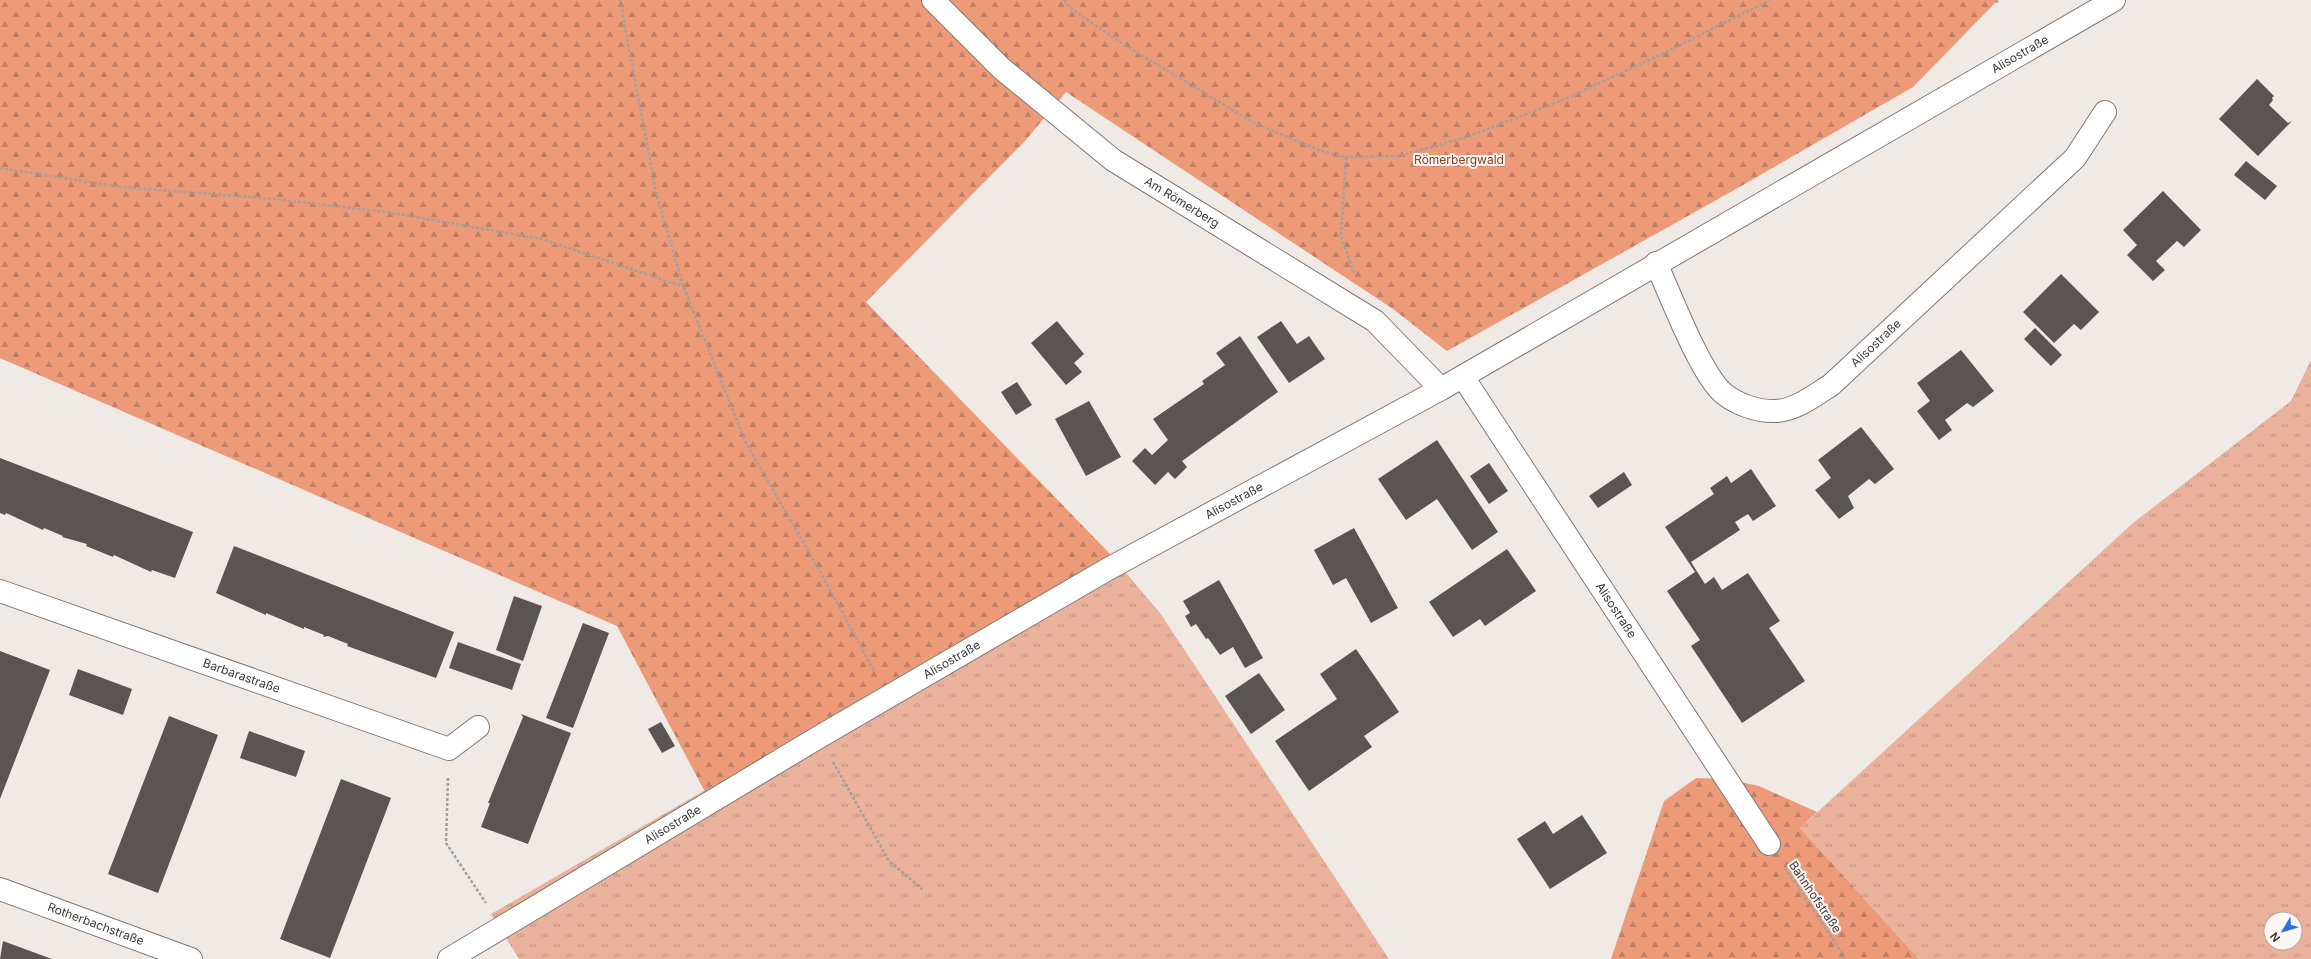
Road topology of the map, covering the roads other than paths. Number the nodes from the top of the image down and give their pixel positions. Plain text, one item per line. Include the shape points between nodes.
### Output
1 (933, 0) edge
2 (2114, 0) edge
3 (2105, 112) dead end
4 (1656, 263) junction
5 (1462, 377) junction
6 (1441, 389) junction
7 (0, 591) edge
8 (478, 727) dead end
9 (1769, 844) road end
10 (0, 889) edge
11 (191, 959) edge
12 (449, 959) edge

1 - 6 street, Am Römerberg via 1001,68 1113,160 1375,321
2 - 4 street, Alisostraße
3 - 4 street, Alisostraße via 2075,158 1831,385 1805,402 1777,411 1746,407 1722,393 1706,372
4 - 5 street, Alisostraße
5 - 6 street, Alisostraße
5 - 9 street, Alisostraße
6 - 12 street, Alisostraße via 1108,569 819,737
7 - 8 street, Barbarastraße via 449,749
10 - 11 street, Rotherbachstraße

